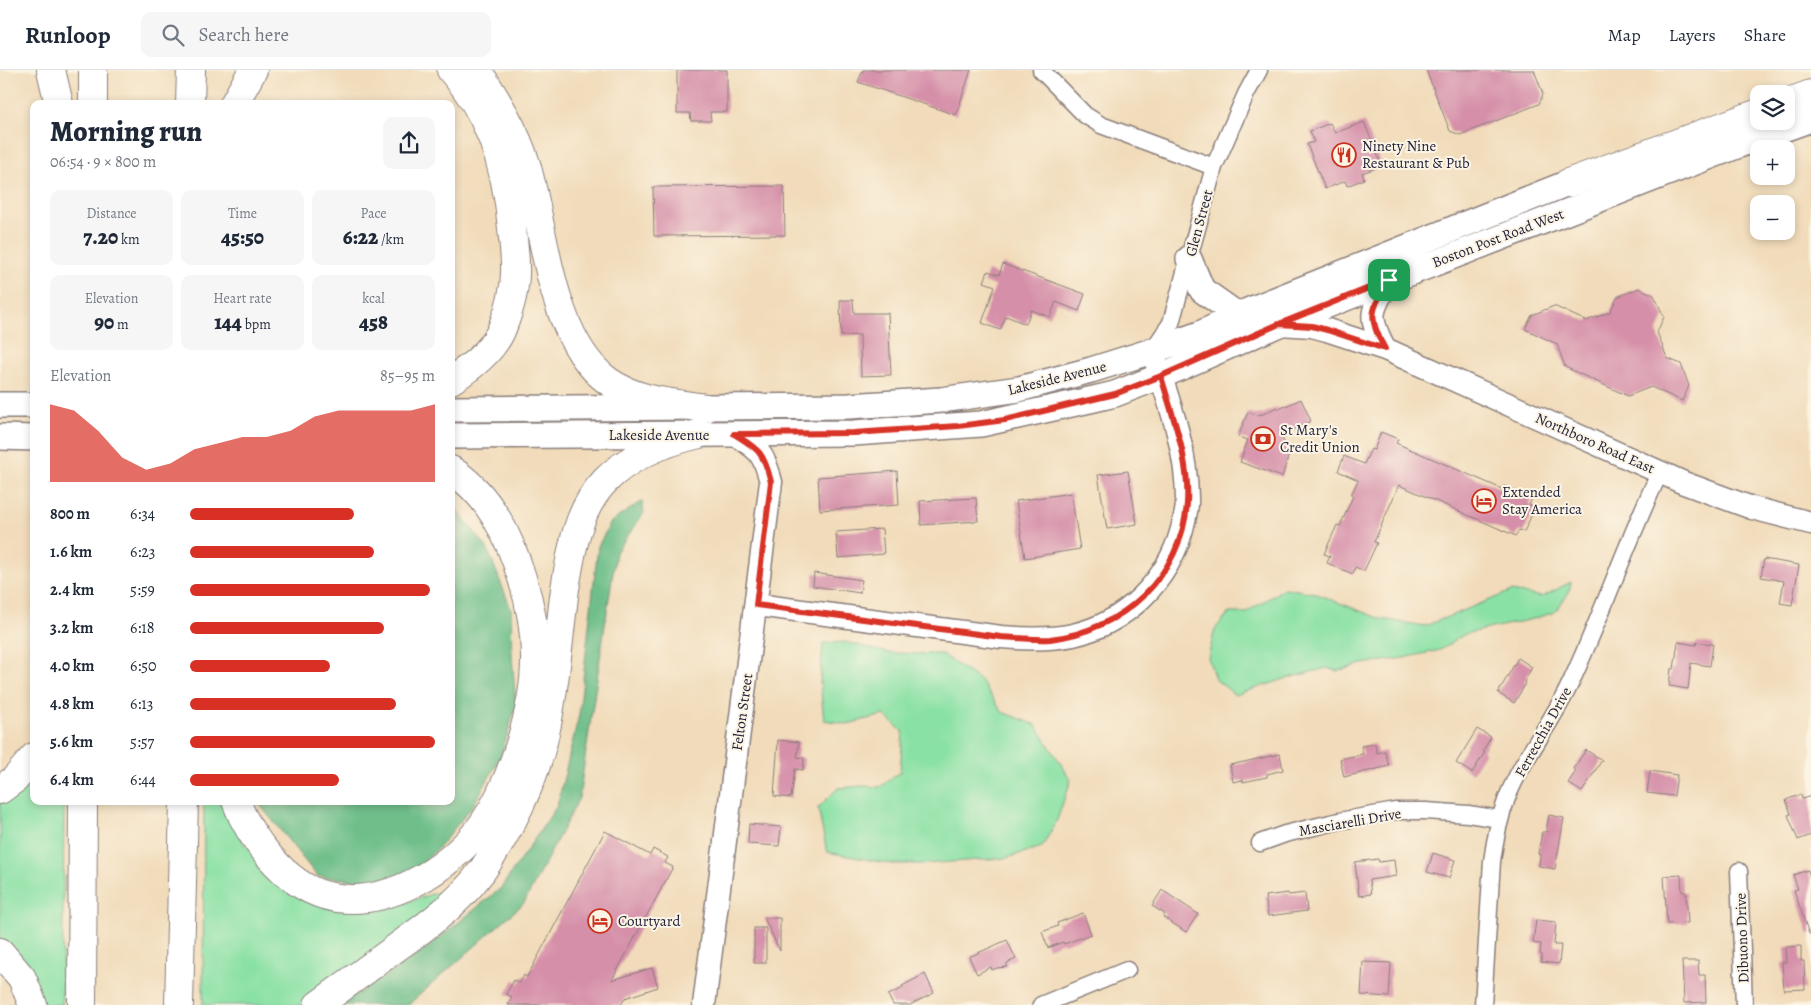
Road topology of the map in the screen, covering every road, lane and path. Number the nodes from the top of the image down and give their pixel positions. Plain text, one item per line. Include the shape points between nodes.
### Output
1 (51, 70) edge
2 (93, 70) edge
3 (191, 70) edge
4 (253, 70) edge
5 (451, 70) edge
6 (477, 70) edge
7 (1041, 70) edge
8 (1259, 70) edge
9 (1811, 94) edge
10 (58, 100) edge
11 (93, 100) edge
12 (190, 100) edge
13 (236, 100) edge
14 (1795, 100) edge
15 (1750, 116) edge
16 (1811, 119) edge
17 (1214, 167) junction
18 (1568, 183) joint
19 (1189, 259) junction
20 (1389, 280) junction
21 (1245, 312) junction
22 (1279, 324) junction
23 (1385, 349) junction
24 (1152, 352) junction
25 (1161, 376) junction
26 (455, 378) edge
27 (0, 404) edge
28 (30, 405) edge
29 (706, 408) junction
30 (455, 409) edge
31 (699, 434) junction
32 (734, 434) junction
33 (455, 436) edge
34 (0, 437) edge
35 (30, 438) edge
36 (1660, 472) junction
37 (455, 473) edge
38 (1811, 523) edge
39 (756, 605) junction
40 (30, 762) edge
41 (0, 790) edge
42 (83, 805) edge
43 (184, 805) edge
44 (238, 805) edge
45 (1500, 819) junction
46 (1260, 843) dead end
47 (1739, 871) dead end
48 (0, 952) edge
49 (1126, 970) dead end
50 (33, 1005) edge
51 (82, 1005) edge
52 (179, 1005) edge
53 (318, 1005) edge
54 (704, 1005) edge
55 (1041, 1005) edge
56 (1483, 1005) edge
57 (1744, 1005) edge

1 - 10 highway
2 - 11 highway
3 - 12 highway
4 - 13 highway
5 - 26 highway via 480,111 498,155 509,198 516,268 512,298 503,327 488,349
6 - 29 highway via 505,114 520,146 560,302 576,345 584,357 600,375 632,393
7 - 17 street via 1085,115 1101,125
8 - 17 street, Glen Street
9 - 14 highway
15 - 18 highway, Boston Post Road West
16 - 20 main road, Boston Post Road West
17 - 19 street, Glen Street
18 - 21 main road, Boston Post Road West
19 - 21 main road via 1202,290 1229,310 1238,314
19 - 24 street, Glen Street via 1171,323
20 - 22 main road, Boston Post Road West
20 - 23 street via 1376,302 1373,316 1375,330
21 - 24 main road, Boston Post Road West
22 - 23 street, Northboro Road East via 1312,326
22 - 25 main road, Boston Post Road West
23 - 36 street, Northboro Road East
24 - 25 street
24 - 29 main road, Lakeside Avenue via 1036,384 979,395 873,405
25 - 32 main road, Lakeside Avenue via 1094,400 982,424 854,433
25 - 39 street via 1184,464 1186,513 1177,546 1166,569 1142,597 1116,618 1075,634 1032,639
27 - 28 main road
29 - 30 main road, Lakeside Avenue
31 - 32 main road, Lakeside Avenue
31 - 33 main road, Lakeside Avenue
31 - 53 highway via 658,447 618,470 604,482 588,504 571,550 544,737 531,780 490,860 442,914
32 - 39 street, Felton Street via 755,447 766,462 771,482
34 - 35 main road
36 - 38 street, Northboro Road East via 1752,508
36 - 45 street, Ferrecchia Drive via 1571,683 1519,773
37 - 44 highway via 477,492 505,533 525,588 533,632 534,680 523,734 510,774 493,810 447,863 417,881 377,896 340,898 305,887 273,861
39 - 54 street, Felton Street
40 - 41 highway
42 - 51 highway
43 - 52 highway
45 - 46 street, Masciarelli Drive via 1426,811 1396,812 1339,820
45 - 56 street, Ferrecchia Drive via 1492,861
47 - 57 street, Dibuono Drive
48 - 50 highway via 22,978
49 - 55 street

